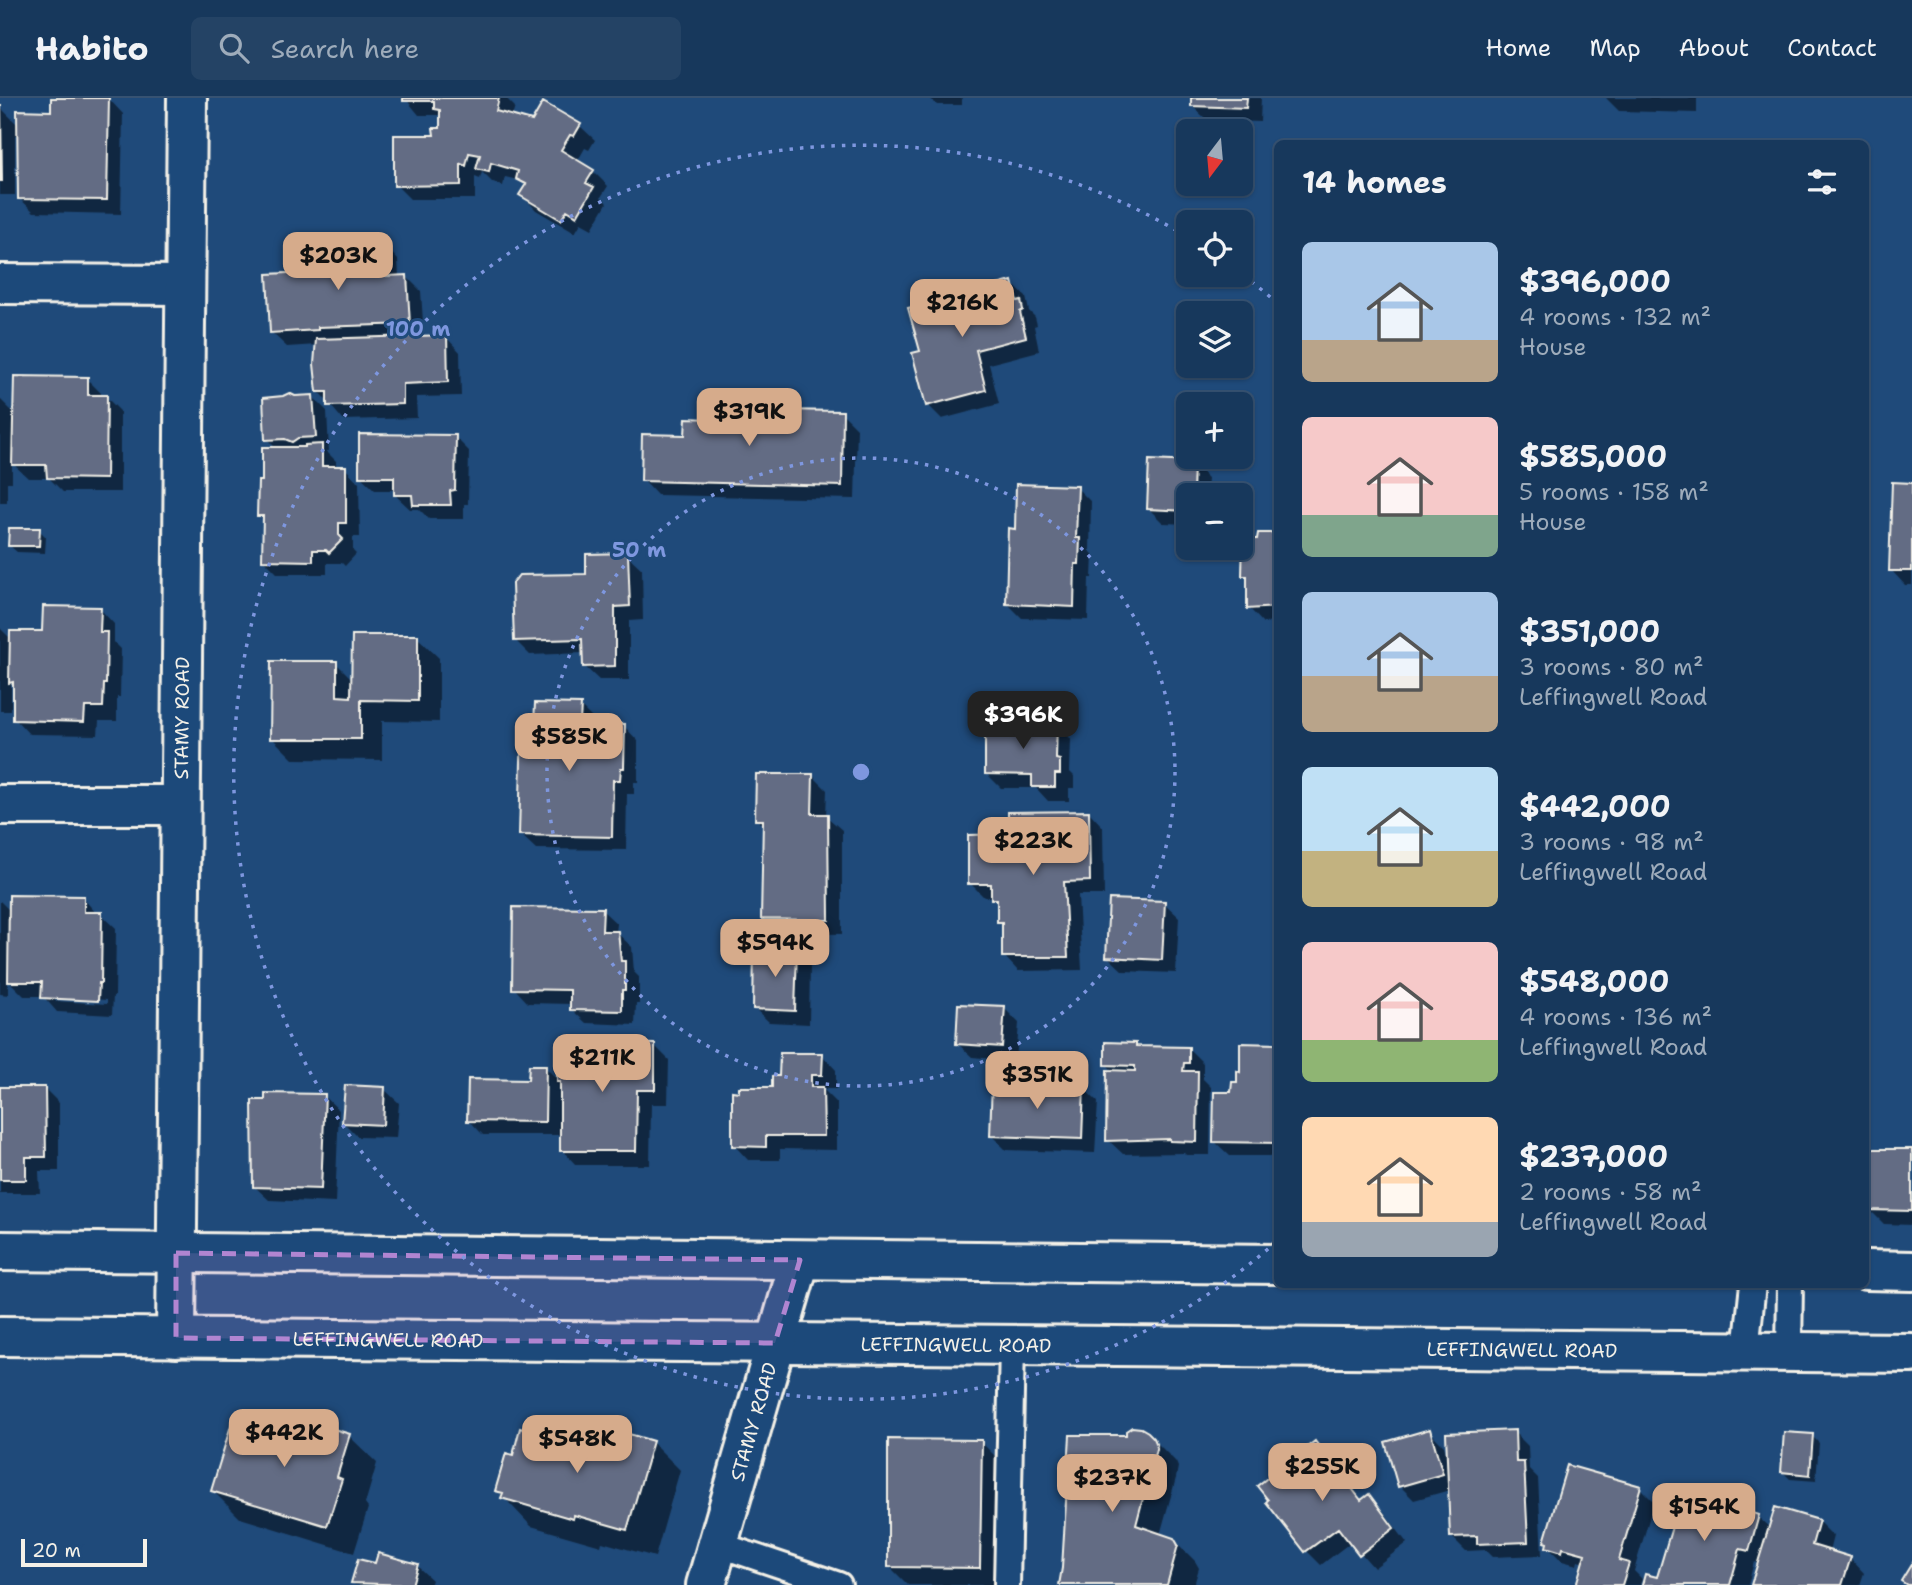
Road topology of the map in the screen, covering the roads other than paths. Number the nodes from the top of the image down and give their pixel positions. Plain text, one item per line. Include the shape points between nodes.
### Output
1 (187, 98) edge
2 (0, 284) edge
3 (185, 285) junction
4 (0, 805) edge
5 (180, 806) junction
6 (0, 1251) edge
7 (176, 1253) junction
8 (800, 1260) junction
9 (1274, 1264) edge
10 (1869, 1270) edge
11 (1912, 1271) edge
12 (1753, 1288) edge
13 (1790, 1288) edge
14 (0, 1336) edge
15 (176, 1338) junction
16 (775, 1343) junction
17 (1012, 1344) junction
18 (1746, 1352) junction
19 (1789, 1352) junction
20 (1912, 1353) edge
21 (717, 1544) junction
22 (706, 1585) edge
23 (839, 1585) edge
24 (1007, 1585) edge

1 - 3 main road, STAMY ROAD
2 - 3 main road
3 - 5 main road, STAMY ROAD
4 - 5 main road
5 - 7 main road, STAMY ROAD
6 - 7 main road
7 - 8 main road
7 - 15 main road, STAMY ROAD
8 - 9 main road
8 - 16 main road, STAMY ROAD
10 - 11 main road
12 - 18 lane
13 - 19 lane
14 - 15 main road, LEFFINGWELL ROAD
15 - 16 main road, LEFFINGWELL ROAD
16 - 17 main road, LEFFINGWELL ROAD
16 - 21 main road, STAMY ROAD
17 - 18 main road, LEFFINGWELL ROAD
17 - 24 lane
18 - 19 main road, LEFFINGWELL ROAD
19 - 20 main road, LEFFINGWELL ROAD
21 - 22 main road, STAMY ROAD
21 - 23 lane

